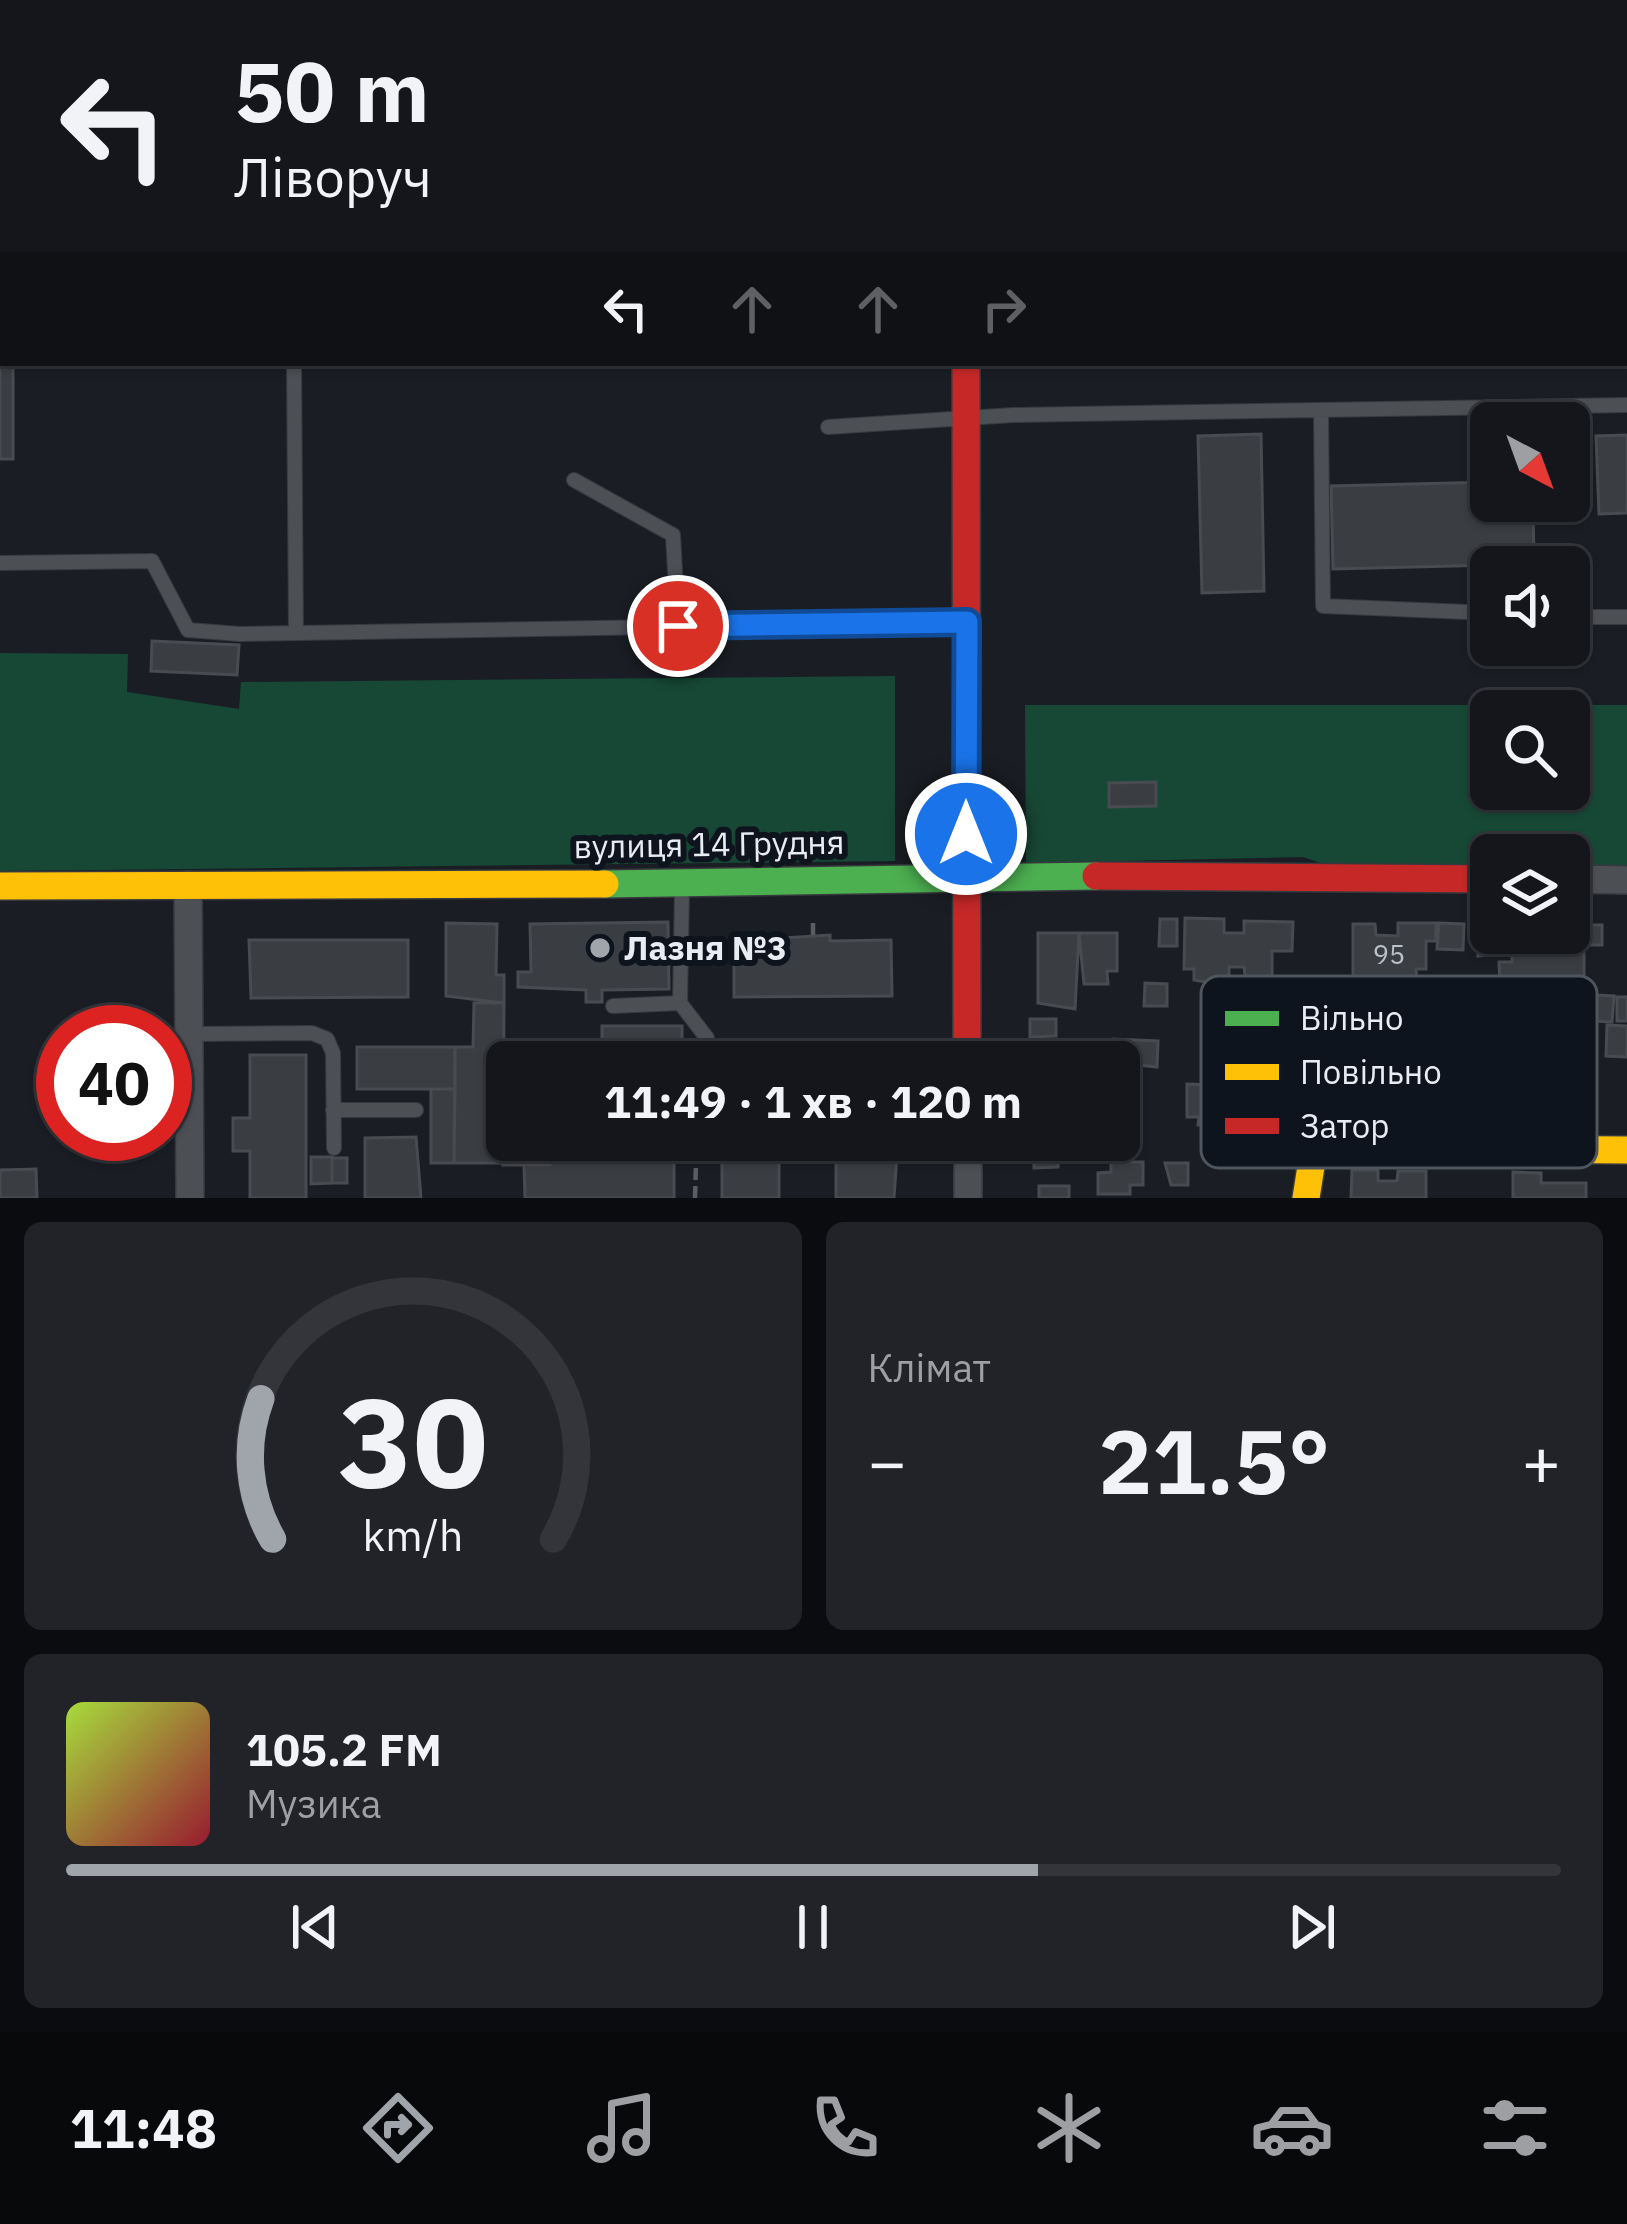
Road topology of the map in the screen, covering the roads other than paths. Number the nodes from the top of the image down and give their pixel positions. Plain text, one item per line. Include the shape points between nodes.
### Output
1 (294, 366) edge
2 (966, 366) edge
3 (1627, 405) edge
4 (1321, 413) junction
5 (967, 417) junction
6 (828, 427) dead end
7 (574, 480) dead end
8 (0, 563) edge
9 (1470, 613) edge
10 (1590, 617) edge
11 (1627, 617) edge
12 (967, 622) junction
13 (678, 626) junction
14 (296, 632) junction
15 (966, 876) junction
16 (1470, 879) edge
17 (1590, 880) edge
18 (1627, 880) edge
19 (682, 884) junction
20 (188, 885) junction
21 (0, 886) edge
22 (680, 1003) junction
23 (189, 1005) edge
24 (614, 1006) dead end
25 (192, 1034) edge
26 (707, 1041) edge
27 (967, 1041) edge
28 (416, 1110) dead end
29 (333, 1111) junction
30 (334, 1148) dead end
31 (1597, 1150) edge
32 (1627, 1150) edge
33 (190, 1161) edge
34 (968, 1161) edge
35 (1311, 1168) edge
36 (190, 1198) edge
37 (968, 1198) edge
38 (1306, 1198) edge

1 - 14 lane
2 - 5 street
3 - 4 lane
4 - 5 lane
4 - 9 lane via 1323,606
5 - 6 lane
5 - 12 street
7 - 13 lane via 674,535
8 - 14 lane via 152,561 188,630
10 - 11 lane
12 - 13 lane
12 - 15 street
13 - 14 lane
15 - 16 street, вулиця 14 Грудня
15 - 19 street, вулиця 14 Грудня
15 - 27 street
17 - 18 street
19 - 20 street, вулиця 14 Грудня
19 - 22 lane
20 - 21 street, вулиця 14 Грудня
20 - 23 street
22 - 24 lane
22 - 26 lane
25 - 29 lane via 320,1034 333,1053
28 - 29 lane
29 - 30 lane
31 - 32 street
33 - 36 street
34 - 37 street
35 - 38 street

